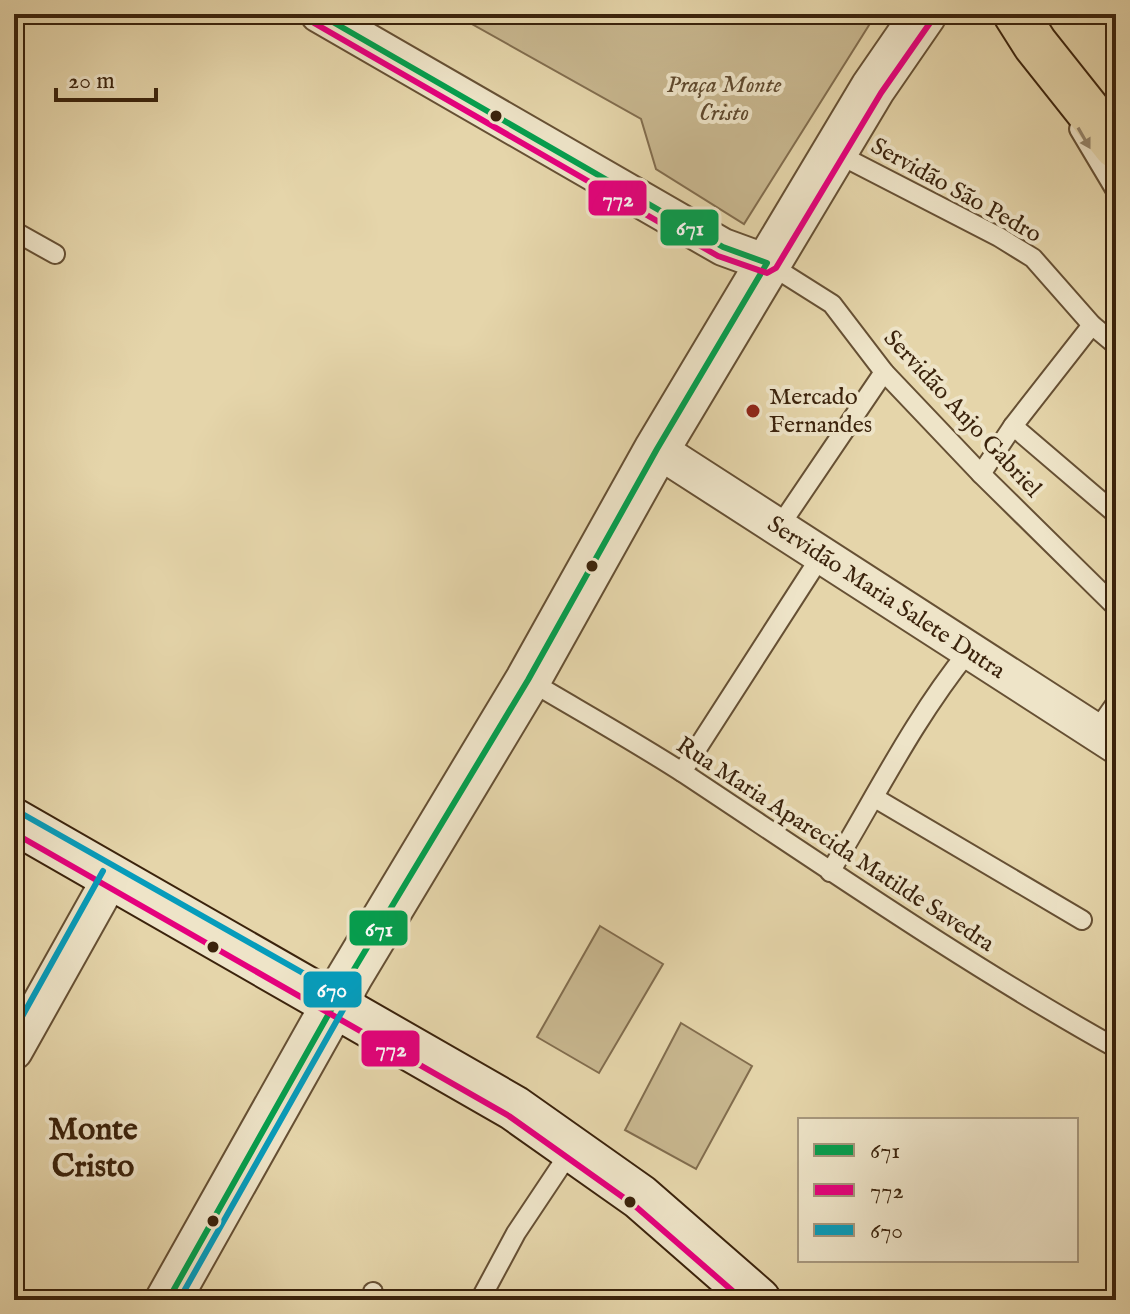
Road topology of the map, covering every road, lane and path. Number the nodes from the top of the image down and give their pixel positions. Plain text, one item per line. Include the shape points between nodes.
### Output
1 (319, 14) edge
2 (924, 14) edge
3 (1026, 29) edge
4 (1116, 146) edge
5 (834, 152) junction
6 (1116, 191) edge
7 (14, 231) edge
8 (55, 254) dead end
9 (767, 263) junction
10 (1092, 325) junction
11 (1116, 345) edge
12 (884, 372) junction
13 (1013, 426) junction
14 (657, 449) junction
15 (981, 474) junction
16 (1116, 514) edge
17 (779, 527) junction
18 (821, 556) junction
19 (1116, 607) edge
20 (968, 652) junction
21 (528, 680) junction
22 (1116, 703) edge
23 (1106, 739) edge
24 (682, 772) junction
25 (875, 798) junction
26 (14, 821) edge
27 (830, 872) junction
28 (112, 876) junction
29 (1082, 920) dead end
30 (335, 1003) junction
31 (1116, 1048) edge
32 (14, 1051) edge
33 (572, 1147) junction
34 (168, 1300) edge
35 (480, 1300) edge
36 (758, 1300) edge

1 - 9 street via 723,247
2 - 5 street
3 - 4 main road
3 -> 6 lane
5 - 9 street
5 - 10 lane, Servidão São Pedro via 1033,258
7 - 8 lane
9 - 12 lane, Servidão Anjo Gabriel via 832,304
9 - 14 street
10 - 11 lane, Servidão São Pedro
10 - 13 lane
12 - 15 lane, Servidão Anjo Gabriel
12 - 17 lane
13 - 15 lane
13 - 16 lane
14 - 17 street, Servidão Maria Salete Dutra
14 - 21 street
15 - 19 lane, Servidão Anjo Gabriel
17 - 18 street, Servidão Maria Salete Dutra
18 - 20 street, Servidão Maria Salete Dutra
18 - 24 lane
20 - 23 street, Servidão Maria Salete Dutra
20 - 25 lane via 902,746
21 - 24 lane, Rua Maria Aparecida Matilde Savedra
21 - 30 street
22 - 23 lane
24 - 27 lane, Rua Maria Aparecida Matilde Savedra
25 - 27 lane
25 - 29 lane
26 - 28 street
27 - 31 lane, Rua Maria Aparecida Matilde Savedra
28 - 30 street
28 - 32 street
30 - 33 street
30 - 34 street
33 - 35 lane
33 - 36 street via 640,1197

